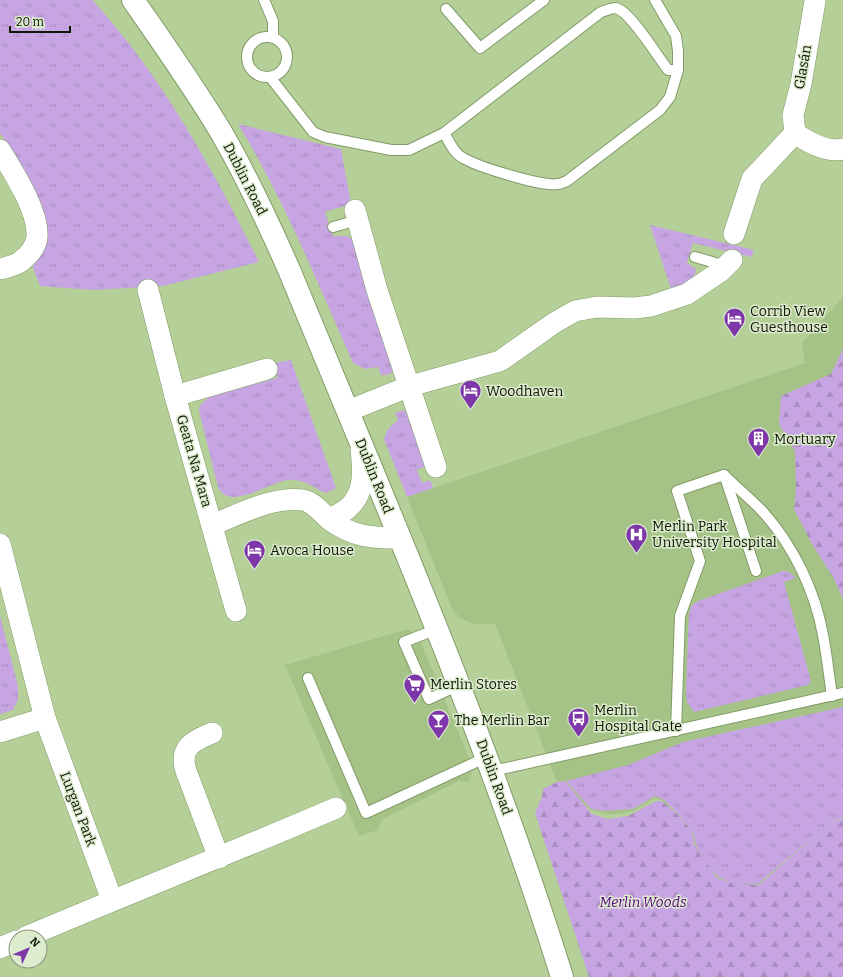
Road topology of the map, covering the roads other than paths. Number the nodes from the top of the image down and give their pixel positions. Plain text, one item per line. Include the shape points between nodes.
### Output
1 (133, 0) edge
2 (264, 0) edge
3 (544, 0) edge
4 (655, 0) edge
5 (815, 1) edge
6 (446, 9) dead end
7 (273, 37) junction
8 (678, 70) junction
9 (270, 77) junction
10 (444, 133) junction
11 (795, 133) junction
12 (843, 149) edge
13 (0, 150) edge
14 (357, 215) joint
15 (333, 226) dead end
16 (734, 234) dead end
17 (695, 257) dead end
18 (729, 263) joint
19 (0, 269) edge
20 (148, 290) dead end
21 (267, 369) dead end
22 (410, 386) junction
23 (175, 396) junction
24 (348, 411) junction
25 (360, 440) junction
26 (436, 467) dead end
27 (724, 476) junction
28 (329, 519) junction
29 (212, 525) junction
30 (399, 538) junction
31 (0, 544) edge
32 (756, 571) dead end
33 (236, 611) dead end
34 (437, 629) junction
35 (308, 678) dead end
36 (459, 685) junction
37 (843, 693) edge
38 (832, 696) junction
39 (45, 718) junction
40 (676, 731) junction
41 (0, 732) edge
42 (212, 733) dead end
43 (490, 764) junction
44 (336, 808) dead end
45 (219, 858) junction
46 (112, 900) junction
47 (45, 929) edge
48 (562, 977) edge

1 - 24 main road, Dublin Road via 201,100 243,172 287,265
2 - 7 lane via 273,21
3 - 6 lane via 480,48
4 - 8 lane via 676,36
5 - 11 street, Glasán via 793,115
7 - 9 lane via 284,45 288,58 283,71
7 - 9 lane via 266,36 254,41 247,59 252,71 257,75
8 - 10 lane via 670,97 660,110 567,181 558,184 543,183 464,159 454,151
8 - 10 lane via 668,70 632,20 621,10 614,8 601,12
9 - 10 lane via 313,132 325,137 391,150 409,150
11 - 12 street via 810,144 837,151
11 - 16 street via 752,179
13 - 19 street via 29,205 37,236 32,249 22,260
14 - 15 lane
14 - 22 street via 377,290
17 - 18 lane
18 - 22 street via 695,290 674,300 643,307 597,307 575,311 500,361
20 - 23 street, Geata Na Mara
21 - 23 street, Geata Na Mara
22 - 24 street
22 - 26 street
23 - 29 street, Geata Na Mara
24 - 25 main road, Dublin Road
25 - 28 street via 363,475 359,494 349,508
25 - 30 main road, Dublin Road
27 - 32 lane
27 - 38 lane via 764,513 784,539 804,576 816,606 823,636
27 - 40 lane via 677,491 700,561 680,616
28 - 29 street, Geata Na Mara via 304,500 290,500 270,503
28 - 30 street, Geata Na Mara via 350,533 374,538
29 - 33 street, Geata Na Mara
30 - 34 main road, Dublin Road
31 - 39 street, Lurgan Park
34 - 36 main road, Dublin Road
34 - 36 lane via 404,642 429,699
35 - 43 lane via 366,813
36 - 43 main road, Dublin Road
37 - 38 lane
38 - 40 lane
39 - 41 street
39 - 46 street, Lurgan Park
40 - 43 lane
42 - 45 street via 188,747 183,758
43 - 48 main road, Dublin Road via 542,911
44 - 45 street
45 - 46 street
46 - 47 street

